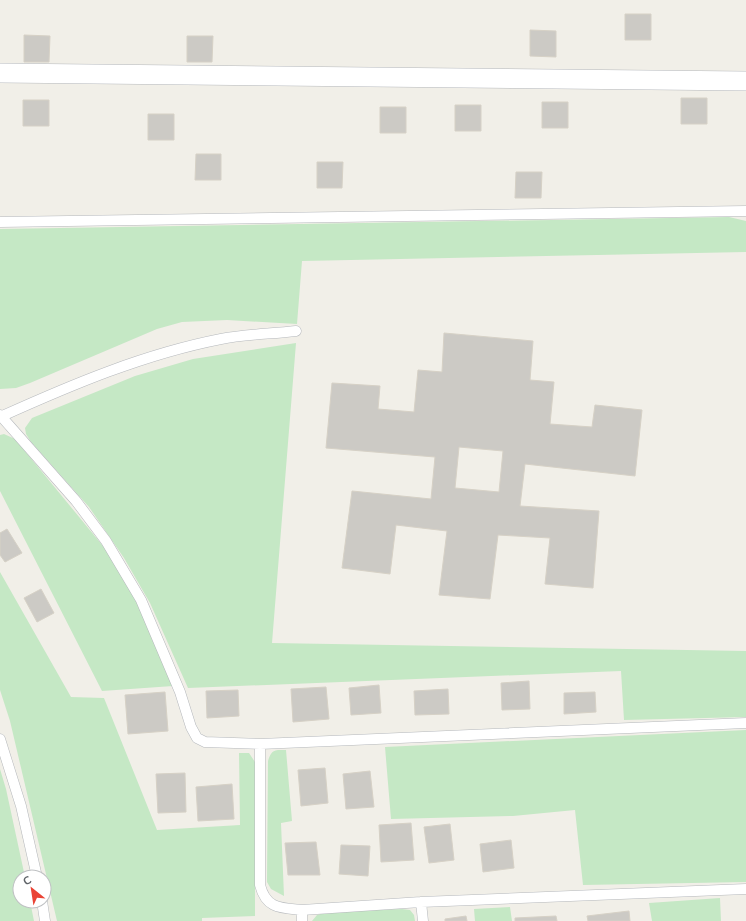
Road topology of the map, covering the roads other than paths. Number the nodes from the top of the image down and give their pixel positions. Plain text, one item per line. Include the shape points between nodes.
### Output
1 (0, 73) edge
2 (746, 81) edge
3 (746, 211) edge
4 (0, 222) edge
5 (296, 331) dead end
6 (0, 416) edge
7 (746, 723) edge
8 (0, 739) edge
9 (260, 744) junction
10 (35, 869) edge
11 (746, 889) edge
12 (421, 902) junction
13 (43, 909) edge
14 (302, 910) junction
15 (45, 921) edge
16 (302, 921) edge
17 (423, 921) edge

1 - 2 street
3 - 4 lane
5 - 6 lane via 222,338 164,352 102,374
6 - 9 lane via 76,501 106,541 141,600 197,738 205,742
7 - 9 lane
8 - 10 lane via 21,806
9 - 14 lane via 262,893 271,904 280,908
11 - 12 lane
12 - 14 lane
12 - 17 lane
13 - 15 lane
14 - 16 lane

